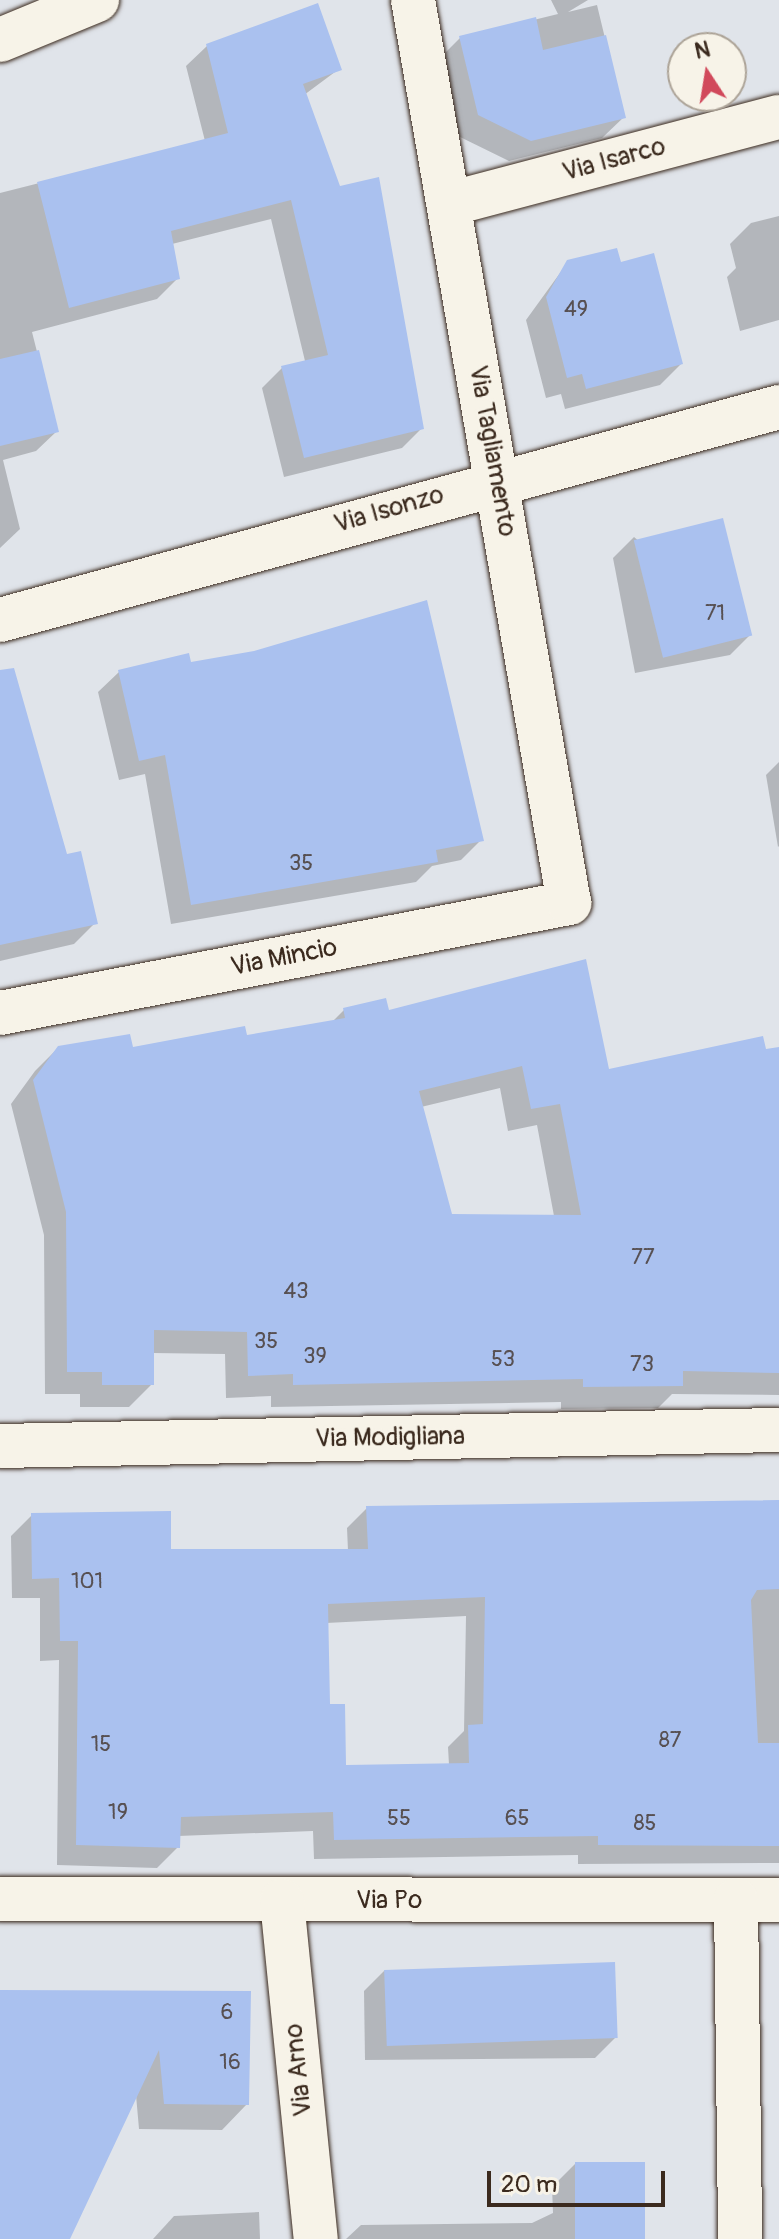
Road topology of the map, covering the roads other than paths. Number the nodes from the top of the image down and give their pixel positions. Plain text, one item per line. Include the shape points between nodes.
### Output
1 (97, 0) edge
2 (413, 0) edge
3 (0, 40) edge
4 (779, 117) edge
5 (449, 204) junction
6 (779, 407) edge
7 (498, 479) junction
8 (0, 620) edge
9 (569, 903) joint
10 (0, 1013) edge
11 (779, 1430) edge
12 (0, 1446) edge
13 (0, 1899) edge
14 (736, 1900) junction
15 (779, 1900) edge
16 (282, 1901) junction
17 (316, 2239) edge
18 (740, 2239) edge

1 - 3 street
2 - 5 street, Via Tagliamento
4 - 5 street, Via Isarco
5 - 7 street, Via Tagliamento
6 - 7 street, Via Isonzo
7 - 8 street, Via Isonzo
7 - 9 street, Via Tagliamento
9 - 10 street, Via Mincio
11 - 12 street, Via Modigliana
13 - 16 street, Via Po
14 - 15 street, Via Po
14 - 16 street, Via Po
14 - 18 street
16 - 17 street, Via Arno

